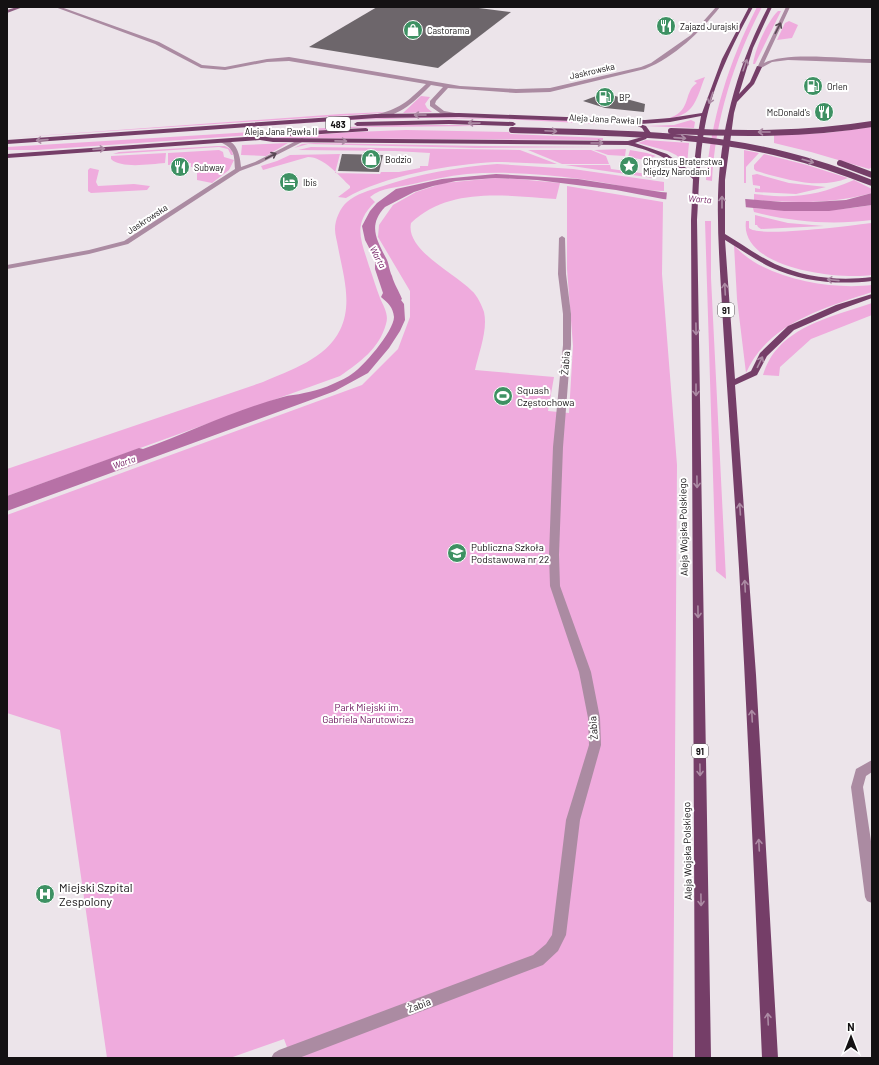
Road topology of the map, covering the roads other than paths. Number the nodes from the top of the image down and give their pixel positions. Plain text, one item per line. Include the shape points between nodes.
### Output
1 (21, 7) edge
2 (57, 7) edge
3 (718, 7) edge
4 (751, 7) edge
5 (770, 7) edge
6 (788, 7) edge
7 (7, 12) edge
8 (772, 51) junction
9 (788, 58) junction
10 (872, 62) edge
11 (759, 67) junction
12 (431, 82) junction
13 (447, 85) junction
14 (733, 102) junction
15 (705, 114) junction
16 (459, 115) junction
17 (376, 116) junction
18 (624, 122) junction
19 (872, 124) edge
20 (512, 127) junction
21 (164, 132) junction
22 (709, 133) junction
23 (260, 138) junction
24 (302, 140) junction
25 (222, 141) junction
26 (7, 142) edge
27 (628, 143) junction
28 (7, 156) edge
29 (238, 170) junction
30 (872, 175) edge
31 (696, 179) junction
32 (872, 183) edge
33 (722, 235) junction
34 (562, 238) dead end
35 (7, 267) edge
36 (872, 279) edge
37 (872, 296) edge
38 (730, 384) junction
39 (872, 765) edge
40 (872, 898) edge
41 (279, 1058) edge
42 (703, 1058) edge
43 (770, 1058) edge

1 - 7 street
2 - 12 street, Jaskrowska via 156,43 201,66 236,68 289,59
3 - 13 street, Jaskrowska via 693,36 653,64 643,68 550,90 498,91
4 -> 15 main road, Aleja Wojska Polskiego / 91 via 735,36
14 -> 5 main road, 91 via 754,40
8 -> 6 street
8 - 9 street
8 - 11 street
9 - 10 street
9 - 11 street via 771,61
11 - 14 main road via 752,83
12 - 13 street, Jaskrowska
12 - 17 street via 401,110
13 - 16 street via 432,105 438,110
33 -> 14 main road, 91 via 722,181 727,130
15 - 18 main road via 660,121
15 - 31 main road, Aleja Wojska Polskiego / 91
16 -> 17 main road, Aleja Jana Pawła II / 483
16 - 18 main road, Aleja Jana Pawła II / 483
17 - 21 main road, Aleja Jana Pawła II / 483
18 - 27 main road via 640,125 648,133 644,138
19 -> 22 main road, bridge via 801,132
20 -> 21 main road, Aleja Jana Pawła II / 483 via 409,122
20 - 22 main road, Aleja Jana Pawła II / 483, bridge
20 - 23 main road via 355,130
20 -> 32 main road, bridge via 666,137 737,145 812,162
21 -> 26 main road, Aleja Jana Pawła II / 483
22 - 30 main road, bridge via 802,153
23 - 24 main road, Aleja Jana Pawła II / 483
23 - 25 main road, Aleja Jana Pawła II / 483
24 -> 27 main road, Aleja Jana Pawła II / 483
29 -> 24 street, Jaskrowska
28 -> 25 main road, Aleja Jana Pawła II / 483
25 - 29 street via 236,149
27 - 31 main road via 665,154
29 - 35 street, Jaskrowska via 126,243
31 -> 42 main road, Aleja Wojska Polskiego / 91 via 694,220
36 -> 33 main road via 831,280 793,272 766,261
38 -> 33 main road, 91
34 - 41 street, Żabia via 567,345 558,447 554,586 585,672 594,718 595,745 573,820 559,935 548,953 538,960
38 -> 37 main road via 754,373 763,355 791,328
43 -> 38 main road, 91 via 743,548
39 - 40 street via 860,773 857,787

